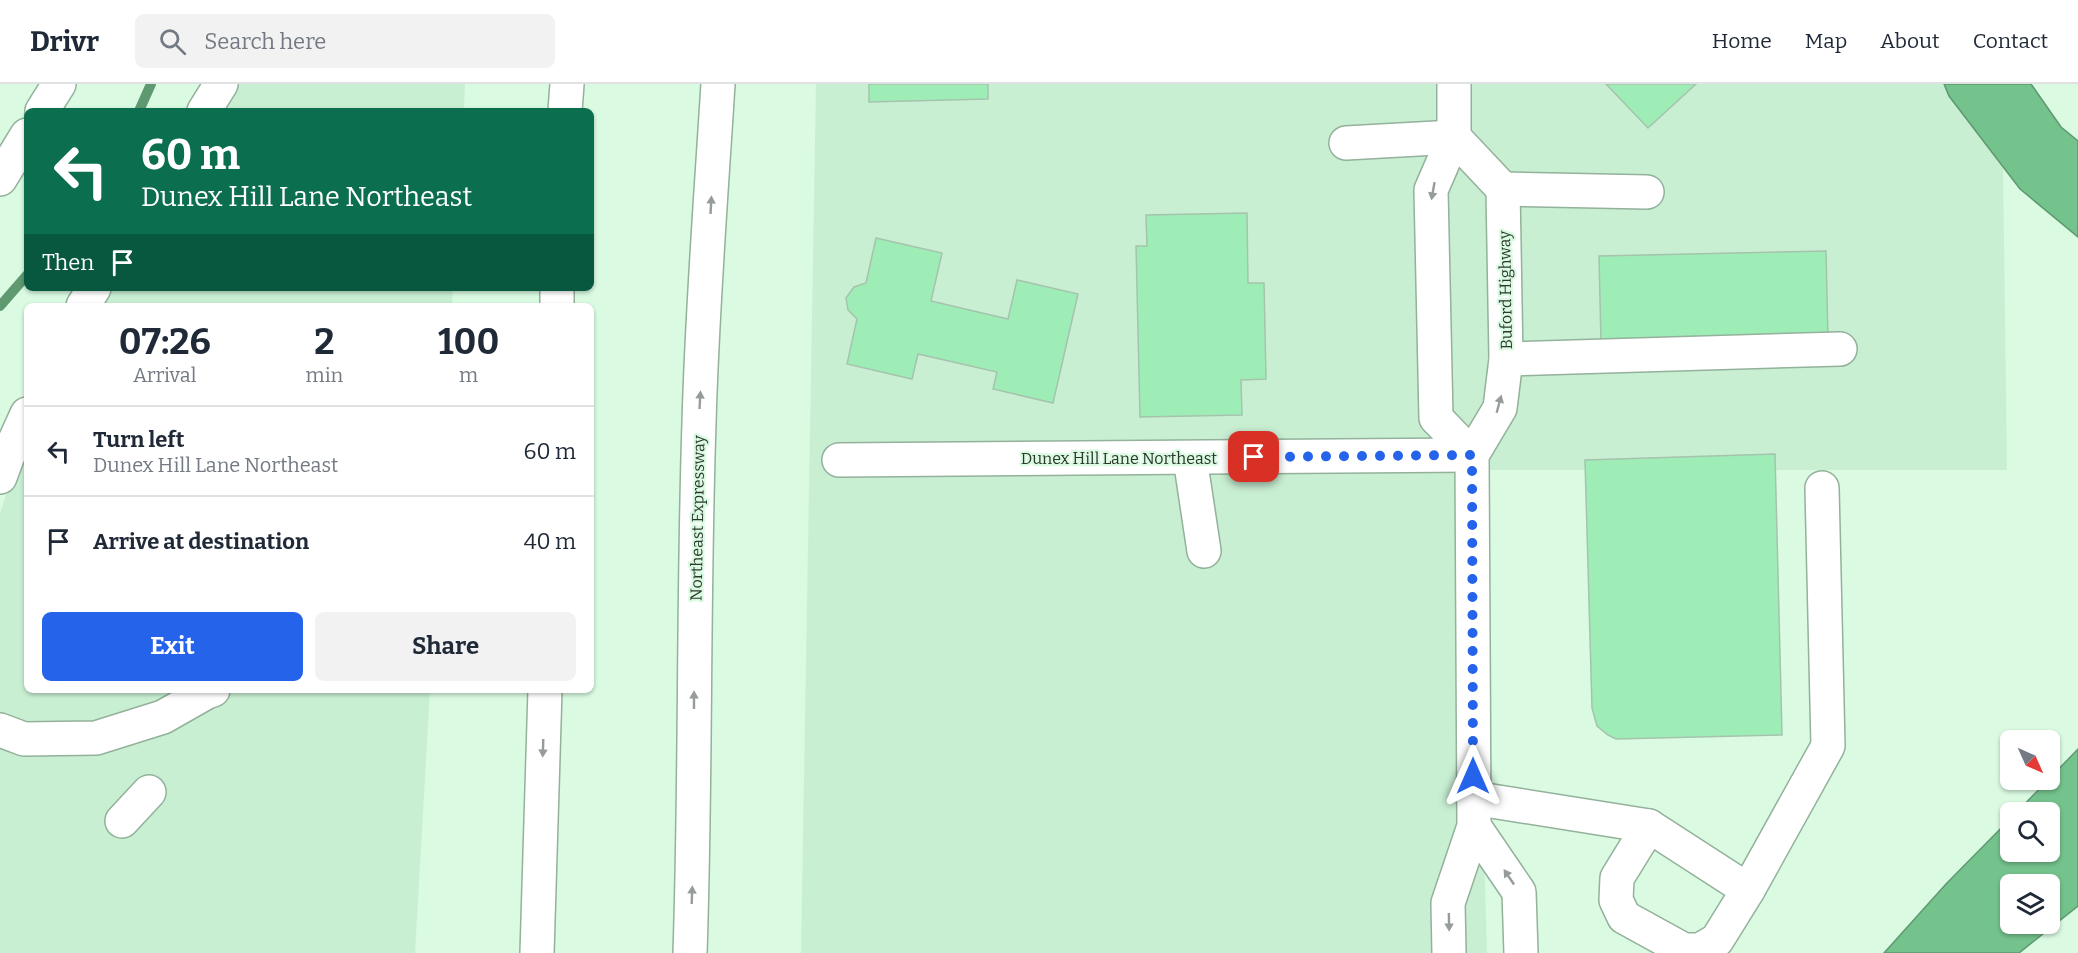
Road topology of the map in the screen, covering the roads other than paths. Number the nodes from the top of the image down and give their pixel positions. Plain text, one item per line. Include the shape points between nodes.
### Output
1 (59, 84) edge
2 (220, 84) edge
3 (567, 84) edge
4 (718, 84) edge
5 (1454, 84) edge
6 (44, 108) edge
7 (206, 108) edge
8 (565, 108) edge
9 (1454, 136) junction
10 (24, 140) edge
11 (1346, 143) dead end
12 (0, 179) edge
13 (1503, 189) junction
14 (1647, 192) dead end
15 (1840, 349) dead end
16 (1506, 359) junction
17 (24, 421) edge
18 (1472, 455) junction
19 (1190, 458) junction
20 (839, 460) dead end
21 (0, 477) edge
22 (1822, 488) dead end
23 (1203, 551) dead end
24 (205, 693) edge
25 (545, 693) edge
26 (0, 730) edge
27 (149, 792) dead end
28 (1474, 812) junction
29 (122, 821) dead end
30 (1649, 826) junction
31 (1748, 890) junction
32 (537, 953) edge
33 (690, 953) edge
34 (1449, 953) edge
35 (1521, 953) edge

1 - 6 main road
2 - 7 main road
3 - 8 main road
33 -> 4 main road, Northeast Expressway via 699,421
5 - 9 main road
9 - 11 main road
9 - 13 main road
9 -> 18 main road via 1431,190 1436,418
10 - 12 main road
13 - 14 main road
13 - 16 main road, Buford Highway
15 - 16 main road
18 -> 16 main road, Buford Highway via 1500,408
17 - 21 main road
18 - 19 main road, Dunex Hill Lane Northeast
18 - 28 main road
19 - 20 main road, Dunex Hill Lane Northeast
19 - 23 main road
22 - 31 main road via 1828,746
24 - 26 main road via 163,717 96,738 24,739
25 -> 32 main road
27 - 29 main road
28 - 30 main road
28 -> 34 main road via 1448,903
35 -> 28 main road via 1519,892
30 - 31 main road
30 - 31 main road via 1617,878 1616,900 1624,917 1684,950 1700,950 1717,940

